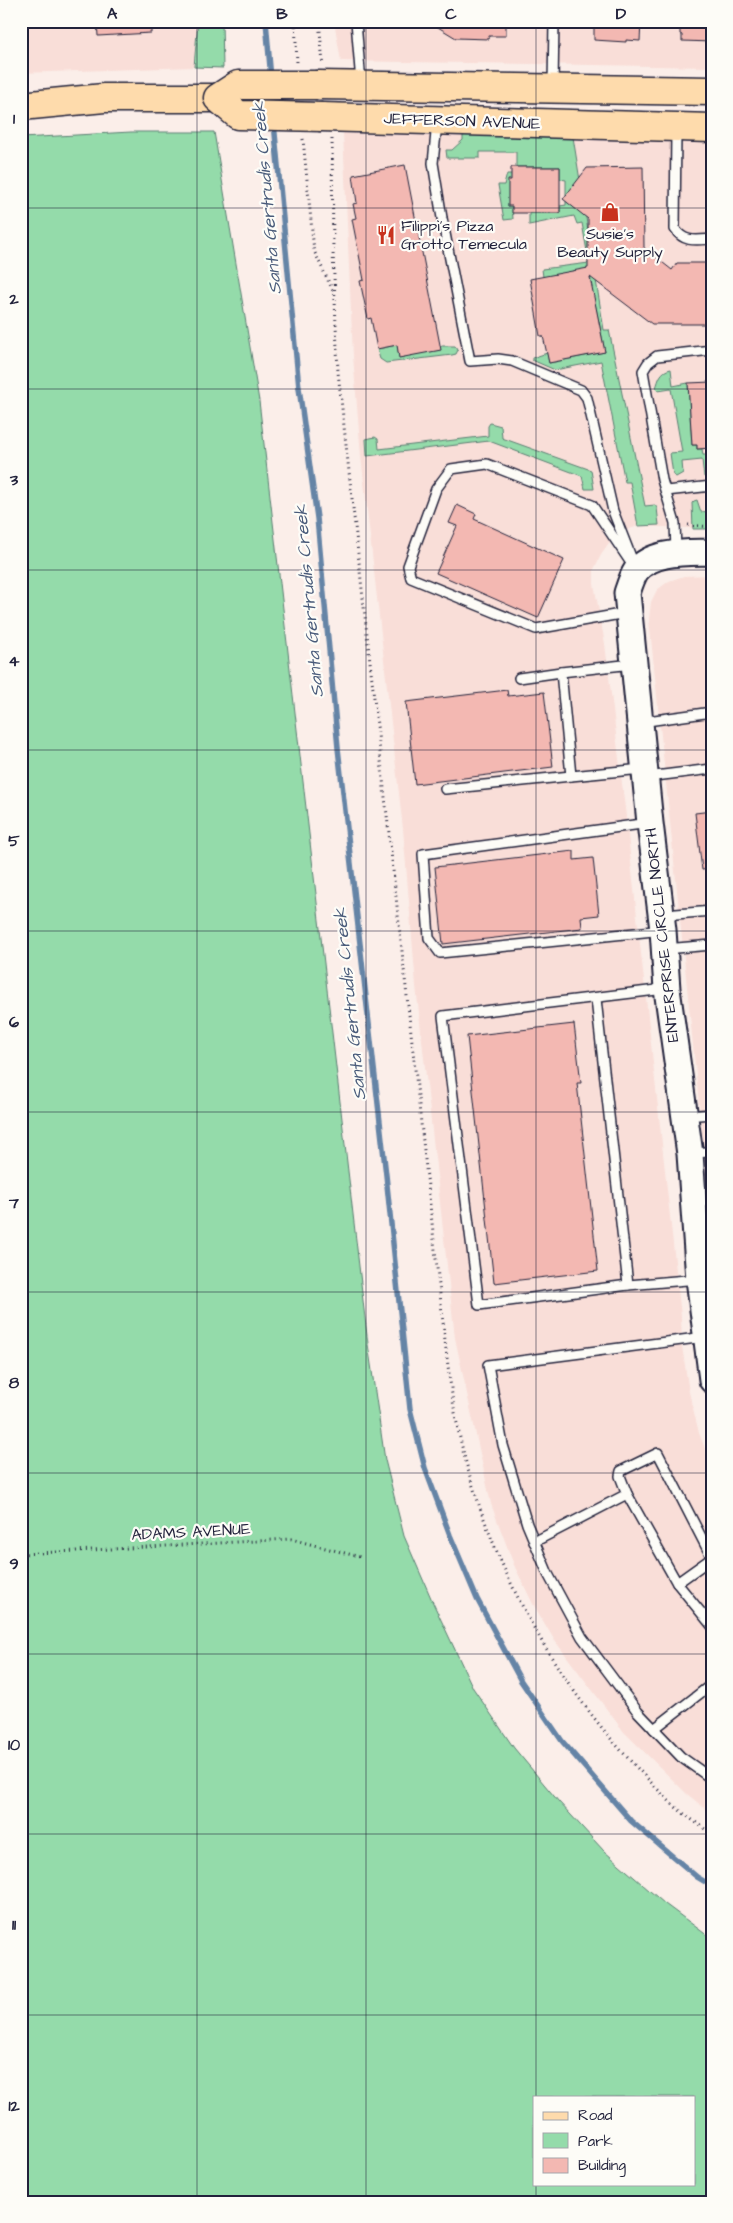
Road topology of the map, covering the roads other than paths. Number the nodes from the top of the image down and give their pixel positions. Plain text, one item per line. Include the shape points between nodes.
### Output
1 (356, 21) edge
2 (554, 21) edge
3 (362, 86) junction
4 (553, 89) junction
5 (654, 90) junction
6 (712, 92) edge
7 (314, 96) junction
8 (218, 98) junction
9 (21, 106) edge
10 (437, 120) junction
11 (676, 127) junction
12 (712, 128) edge
13 (712, 239) edge
14 (712, 350) edge
15 (712, 486) edge
16 (666, 491) junction
17 (712, 552) edge
18 (676, 554) junction
19 (636, 572) junction
20 (628, 613) junction
21 (634, 664) junction
22 (561, 672) junction
23 (519, 678) dead end
24 (712, 712) edge
25 (640, 722) junction
26 (712, 769) edge
27 (645, 773) junction
28 (571, 776) junction
29 (445, 789) dead end
30 (650, 823) junction
31 (712, 911) edge
32 (663, 932) junction
33 (712, 945) edge
34 (667, 989) junction
35 (596, 998) junction
36 (712, 1114) edge
37 (685, 1116) junction
38 (701, 1153) edge
39 (699, 1279) junction
40 (628, 1285) junction
41 (707, 1309) edge
42 (708, 1349) edge
43 (712, 1380) edge
44 (627, 1494) junction
45 (534, 1542) junction
46 (712, 1558) edge
47 (677, 1583) junction
48 (712, 1626) edge
49 (712, 1684) edge
50 (654, 1729) junction
51 (712, 1779) edge

1 - 3 lane
2 - 4 lane
3 - 4 main road, JEFFERSON AVENUE
3 - 7 main road, JEFFERSON AVENUE
4 - 5 main road, JEFFERSON AVENUE
5 - 6 main road, JEFFERSON AVENUE
5 - 10 main road via 625,99 578,105 452,104 442,109
7 - 8 main road, JEFFERSON AVENUE, bridge via 238,85
7 - 8 main road, JEFFERSON AVENUE, bridge via 252,115 238,115
7 - 10 main road, JEFFERSON AVENUE
8 - 9 main road via 104,98
10 - 11 main road, JEFFERSON AVENUE
10 - 19 lane via 433,163 470,361 512,361 581,390 587,398 613,511
11 - 12 main road, JEFFERSON AVENUE
11 - 13 lane via 675,229 688,240
14 - 16 lane via 657,356 642,371
15 - 16 lane
16 - 18 lane via 675,523
17 - 18 street
18 - 19 street via 652,559
19 - 20 street, ENTERPRISE CIRCLE NORTH via 626,593
19 - 20 lane via 592,506 487,464 451,469 436,489 408,566 411,578 536,629
20 - 21 street, ENTERPRISE CIRCLE NORTH
21 - 22 lane
21 - 25 street, ENTERPRISE CIRCLE NORTH
22 - 23 lane
22 - 28 lane
24 - 25 lane
25 - 27 street, ENTERPRISE CIRCLE NORTH
26 - 27 lane
27 - 28 lane
27 - 30 street, ENTERPRISE CIRCLE NORTH
28 - 29 lane
30 - 32 street, ENTERPRISE CIRCLE NORTH
30 - 32 lane via 423,854 429,938 440,953
31 - 32 lane
32 - 33 lane
32 - 34 street, ENTERPRISE CIRCLE NORTH
34 - 35 lane
34 - 37 street, ENTERPRISE CIRCLE NORTH
35 - 40 lane
35 - 40 lane via 443,1016 479,1305
36 - 37 lane
37 - 38 street, ENTERPRISE CIRCLE NORTH
38 - 39 street, ENTERPRISE CIRCLE NORTH
39 - 40 lane
39 - 41 street, ENTERPRISE CIRCLE NORTH
41 - 42 street, ENTERPRISE CIRCLE NORTH
42 - 43 street, ENTERPRISE CIRCLE NORTH
42 - 45 lane via 488,1365 503,1445
44 - 45 lane
44 - 46 lane via 621,1471 658,1453
44 - 47 lane
45 - 50 lane via 582,1637
46 - 47 lane
47 - 48 lane
49 - 50 lane
50 - 51 lane via 682,1757

